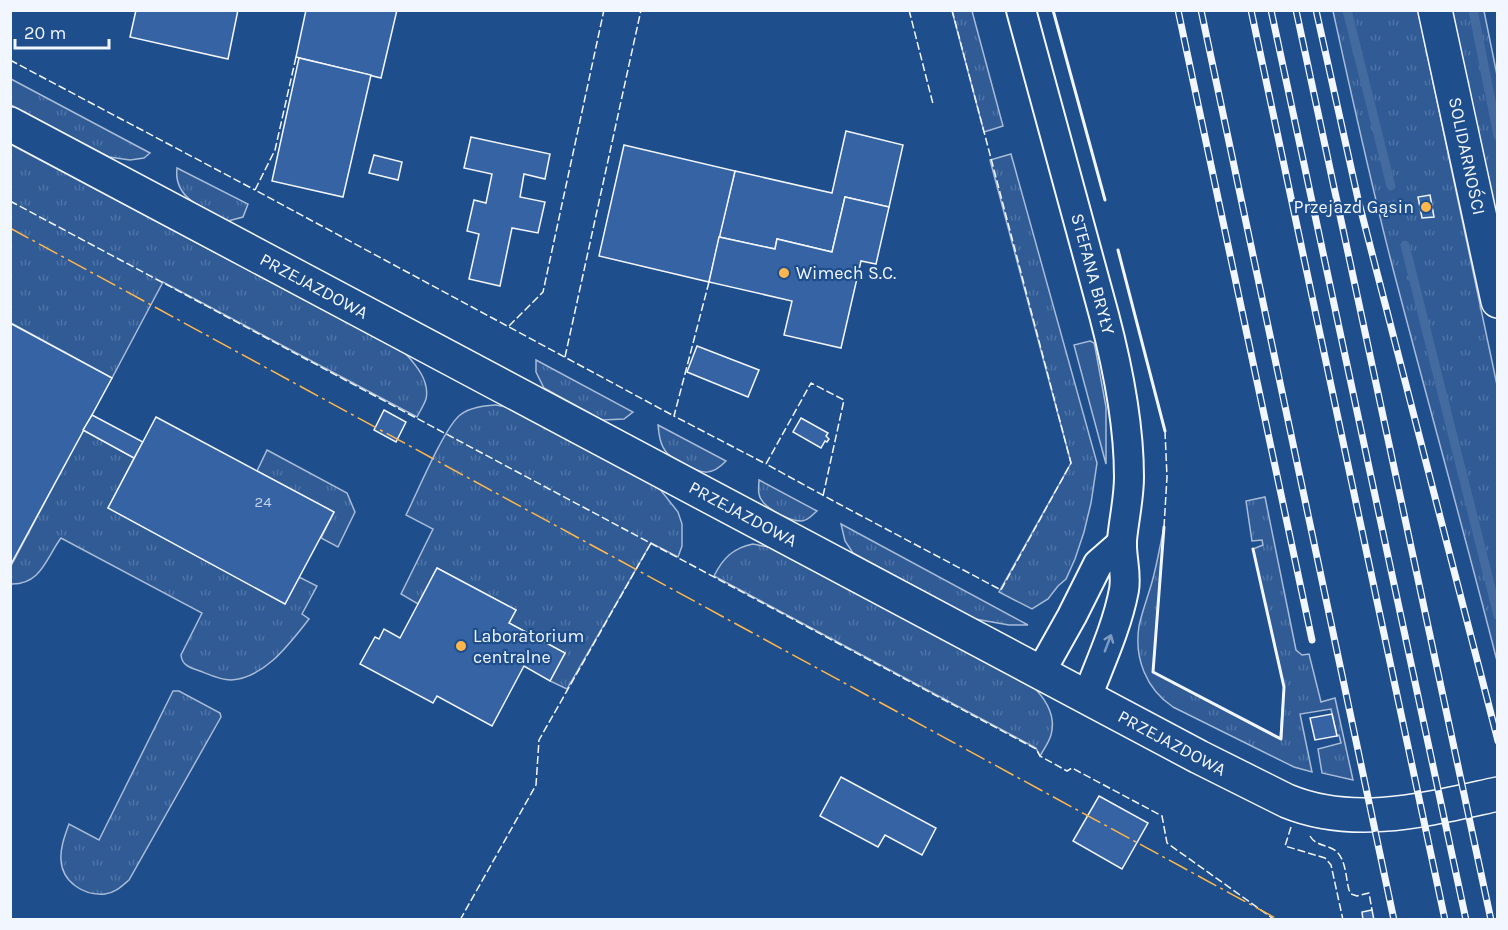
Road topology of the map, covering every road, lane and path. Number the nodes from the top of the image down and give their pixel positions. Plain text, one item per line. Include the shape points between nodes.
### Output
1 (1021, 10) edge
2 (1435, 10) edge
3 (10, 124) edge
4 (1497, 301) edge
5 (1122, 543) junction
6 (1040, 673) junction
7 (1087, 697) junction
8 (1497, 794) edge

1 - 5 street, STEFANA BRYŁY via 1104,315 1122,396 1129,479
2 - 4 street, SOLIDARNOŚCI
3 - 6 street, PRZEJAZDOWA
5 - 6 street via 1098,564
7 -> 5 street, STEFANA BRYŁY via 1124,589
6 - 7 street, PRZEJAZDOWA
7 - 8 street, PRZEJAZDOWA via 1260,789 1305,807 1342,815 1379,815

